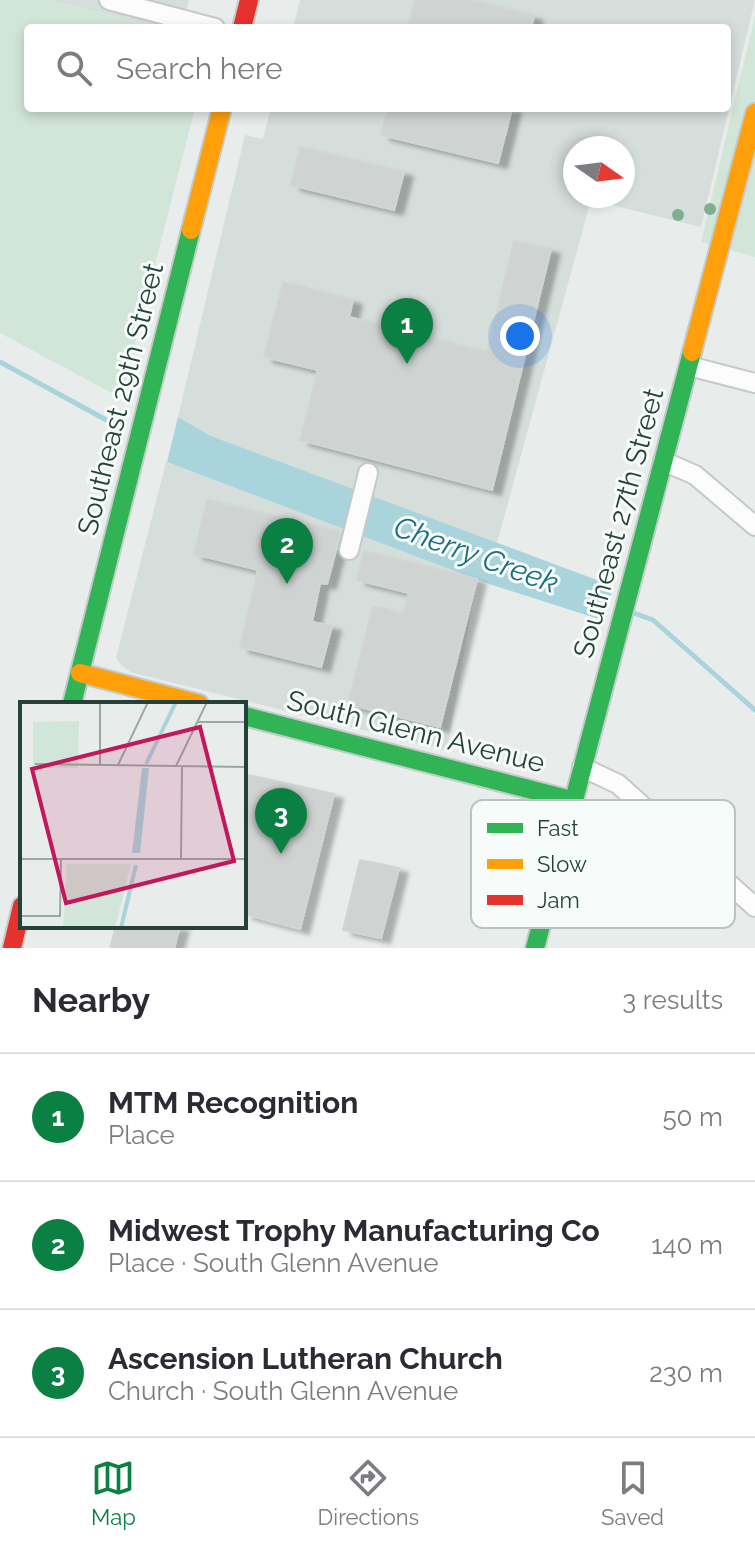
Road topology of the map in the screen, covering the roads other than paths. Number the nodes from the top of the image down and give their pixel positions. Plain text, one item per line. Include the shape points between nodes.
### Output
1 (109, 0) edge
2 (249, 0) edge
3 (200, 24) edge
4 (243, 24) edge
5 (221, 112) edge
6 (755, 113) edge
7 (689, 366) junction
8 (755, 383) edge
9 (663, 461) junction
10 (368, 473) dead end
11 (755, 526) edge
12 (349, 550) dead end
13 (80, 673) junction
14 (73, 702) edge
15 (191, 702) edge
16 (246, 717) edge
17 (582, 767) junction
18 (571, 800) edge
19 (575, 800) edge
20 (636, 800) edge
21 (735, 889) edge
22 (755, 907) edge
23 (20, 914) edge
24 (540, 928) edge
25 (12, 948) edge
26 (535, 948) edge

1 - 3 street
2 - 4 street
5 - 13 street, Southeast 29th Street
6 - 7 street, Southeast 27th Street
7 - 8 street
7 - 9 street, Southeast 27th Street
9 - 11 street via 695,475
9 - 17 street, Southeast 27th Street
10 - 12 street
13 - 14 street, Southeast 29th Street
13 - 15 street
16 - 18 street, South Glenn Avenue
17 - 19 street, Southeast 27th Street
17 - 20 street via 618,784
21 - 22 street
23 - 25 street
24 - 26 street, Southeast 27th Street

